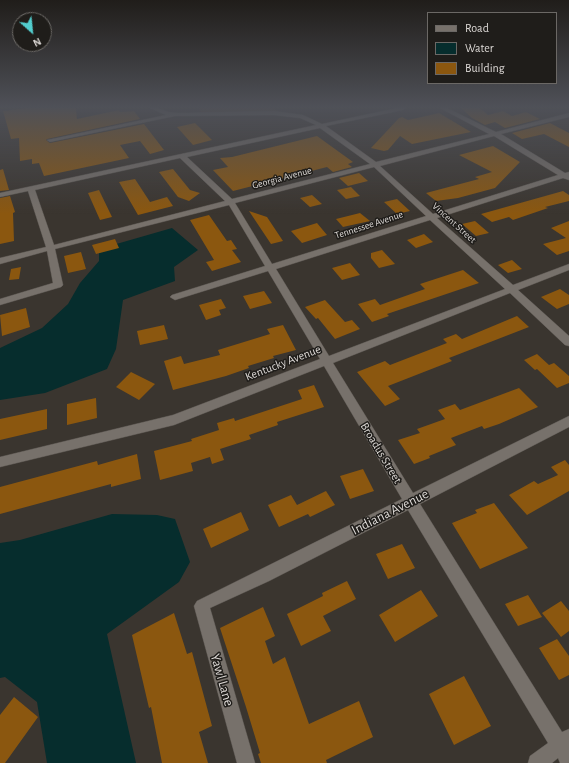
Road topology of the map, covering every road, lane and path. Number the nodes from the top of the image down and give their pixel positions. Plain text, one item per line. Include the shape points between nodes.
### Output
1 (237, 144) edge
2 (346, 144) edge
3 (452, 144) edge
4 (513, 144) edge
5 (182, 156) junction
6 (374, 164) junction
7 (567, 176) edge
8 (31, 189) junction
9 (0, 196) edge
10 (231, 202) junction
11 (431, 217) junction
12 (51, 248) junction
13 (0, 261) edge
14 (569, 266) edge
15 (270, 268) junction
16 (511, 290) junction
17 (176, 297) dead end
18 (0, 302) edge
19 (569, 342) edge
20 (326, 360) junction
21 (569, 421) edge
22 (0, 462) edge
23 (411, 502) junction
24 (209, 600) joint
25 (566, 748) edge
26 (246, 763) edge
27 (537, 763) edge

1 - 5 street
2 - 6 street, Vincent Street
3 - 6 street, Georgia Avenue
4 - 7 street
5 - 8 street
5 - 10 street, Broadus Street
6 - 10 street, Georgia Avenue
6 - 11 street, Vincent Street
7 - 11 street, Tennessee Avenue
8 - 9 street
8 - 12 street
10 - 12 street, Georgia Avenue
10 - 15 street, Broadus Street
11 - 15 street, Tennessee Avenue
11 - 16 street, Vincent Street
12 - 13 street, Georgia Avenue
12 - 18 street via 58,285
14 - 16 street, Kentucky Avenue
15 - 17 street, Tennessee Avenue
15 - 20 street, Broadus Street
16 - 19 street, Vincent Street
16 - 20 street, Kentucky Avenue
20 - 22 street, Kentucky Avenue via 174,420
20 - 23 street, Broadus Street
21 - 23 street, Indiana Avenue
23 - 24 street, Indiana Avenue via 264,576
23 - 25 street, Broadus Street
24 - 26 street, Yawl Lane via 202,606
25 - 27 street

